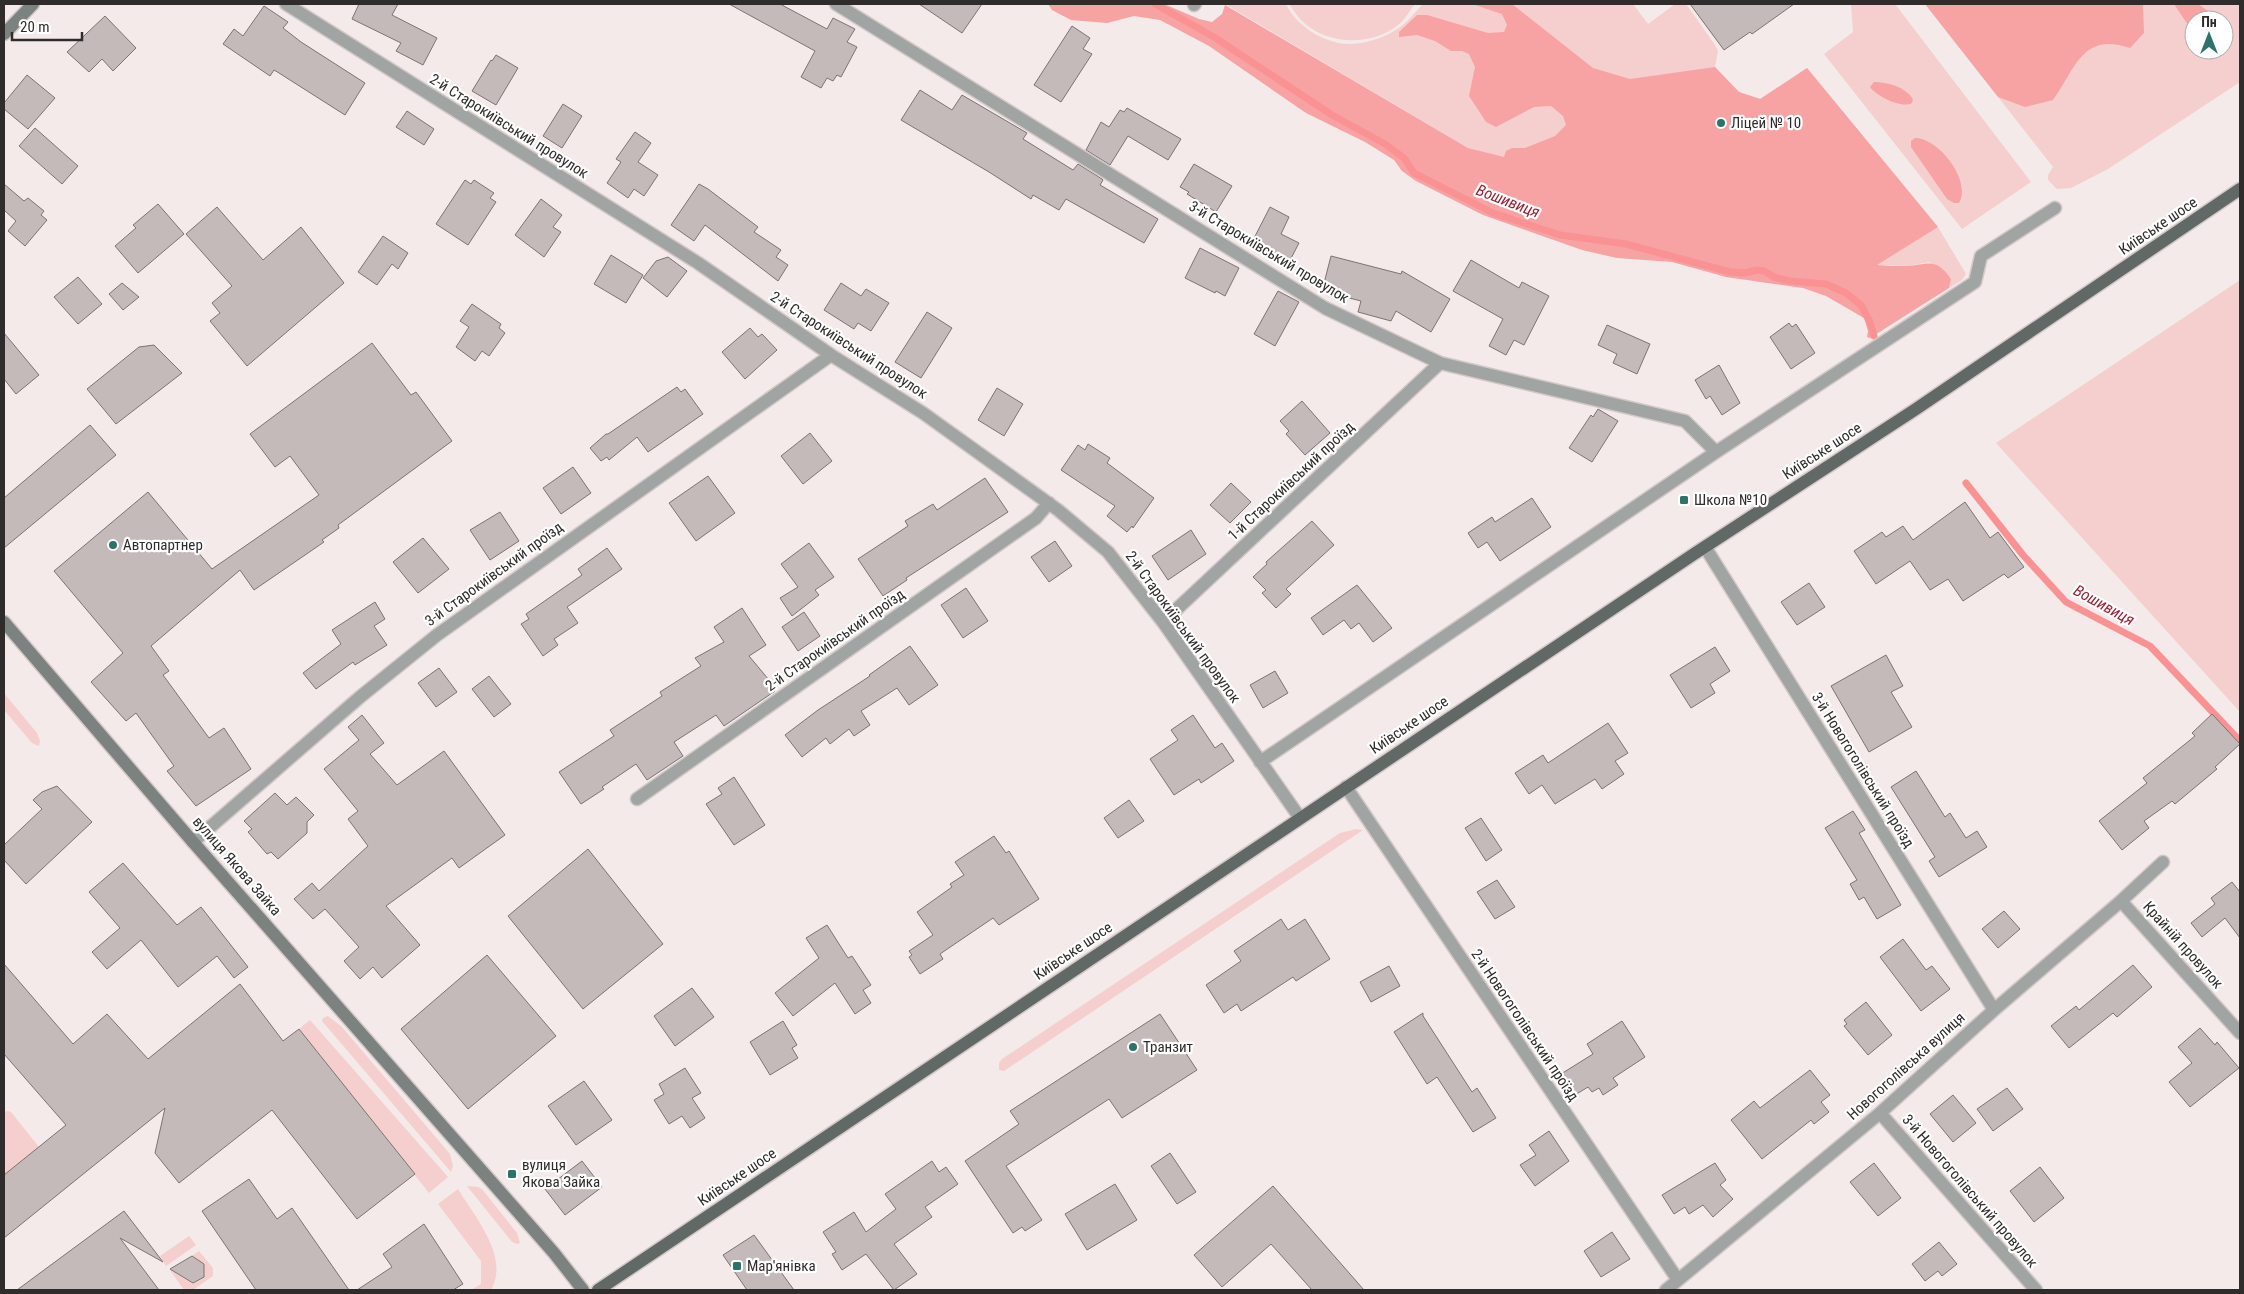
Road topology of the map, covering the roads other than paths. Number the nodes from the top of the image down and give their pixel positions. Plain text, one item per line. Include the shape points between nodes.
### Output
1 (33, 4) edge
2 (286, 4) edge
3 (836, 4) edge
4 (4, 34) edge
5 (2240, 189) edge
6 (2055, 208) dead end
7 (832, 355) junction
8 (1440, 363) junction
9 (1716, 452) junction
10 (1049, 503) junction
11 (1705, 546) junction
12 (4, 622) edge
13 (1163, 622) junction
14 (1260, 762) junction
15 (1346, 787) junction
16 (637, 799) dead end
17 (1300, 818) junction
18 (193, 842) junction
19 (2163, 862) dead end
20 (2121, 901) junction
21 (1994, 1010) junction
22 (2240, 1033) edge
23 (1880, 1113) junction
24 (1678, 1280) junction
25 (583, 1290) edge
26 (598, 1290) edge
27 (1666, 1290) edge
28 (2036, 1290) edge

1 - 4 street
2 - 7 street, 2-й Старокиївський провулок via 698,263
3 - 8 street, 3-й Старокиївський провулок via 1325,308
5 - 11 main road, Київське шосе via 1916,409
6 - 9 street via 1981,256 1975,282
7 - 10 street, 2-й Старокиївський провулок via 923,413
7 - 18 street, 3-й Старокиївський проїзд via 437,634
8 - 9 street, 3-й Старокиївський провулок via 1685,421
8 - 13 street, 1-й Старокиївський проїзд
9 - 14 street
10 - 13 street, 2-й Старокиївський провулок via 1108,552
10 - 16 street, 2-й Старокиївський проїзд via 1036,518
11 - 15 main road, Київське шосе
11 - 21 street, 3-й Новогоголівський проїзд
12 - 18 street, вулиця Якова Зайка
13 - 14 street, 2-й Старокиївський провулок
14 - 17 street, 2-й Старокиївський провулок
15 - 17 main road, Київське шосе
15 - 24 street, 2-й Новогоголівський проїзд
17 - 26 main road, Київське шосе
18 - 25 street, вулиця Якова Зайка via 554,1252
19 - 20 street, Новогоголівська вулиця
20 - 21 street, Новогоголівська вулиця
20 - 22 street, Крайній провулок
21 - 23 street, Новогоголівська вулиця
23 - 24 street, Новогоголівська вулиця
23 - 28 street, 3-й Новогоголівський провулок
24 - 27 street, Новогоголівська вулиця

